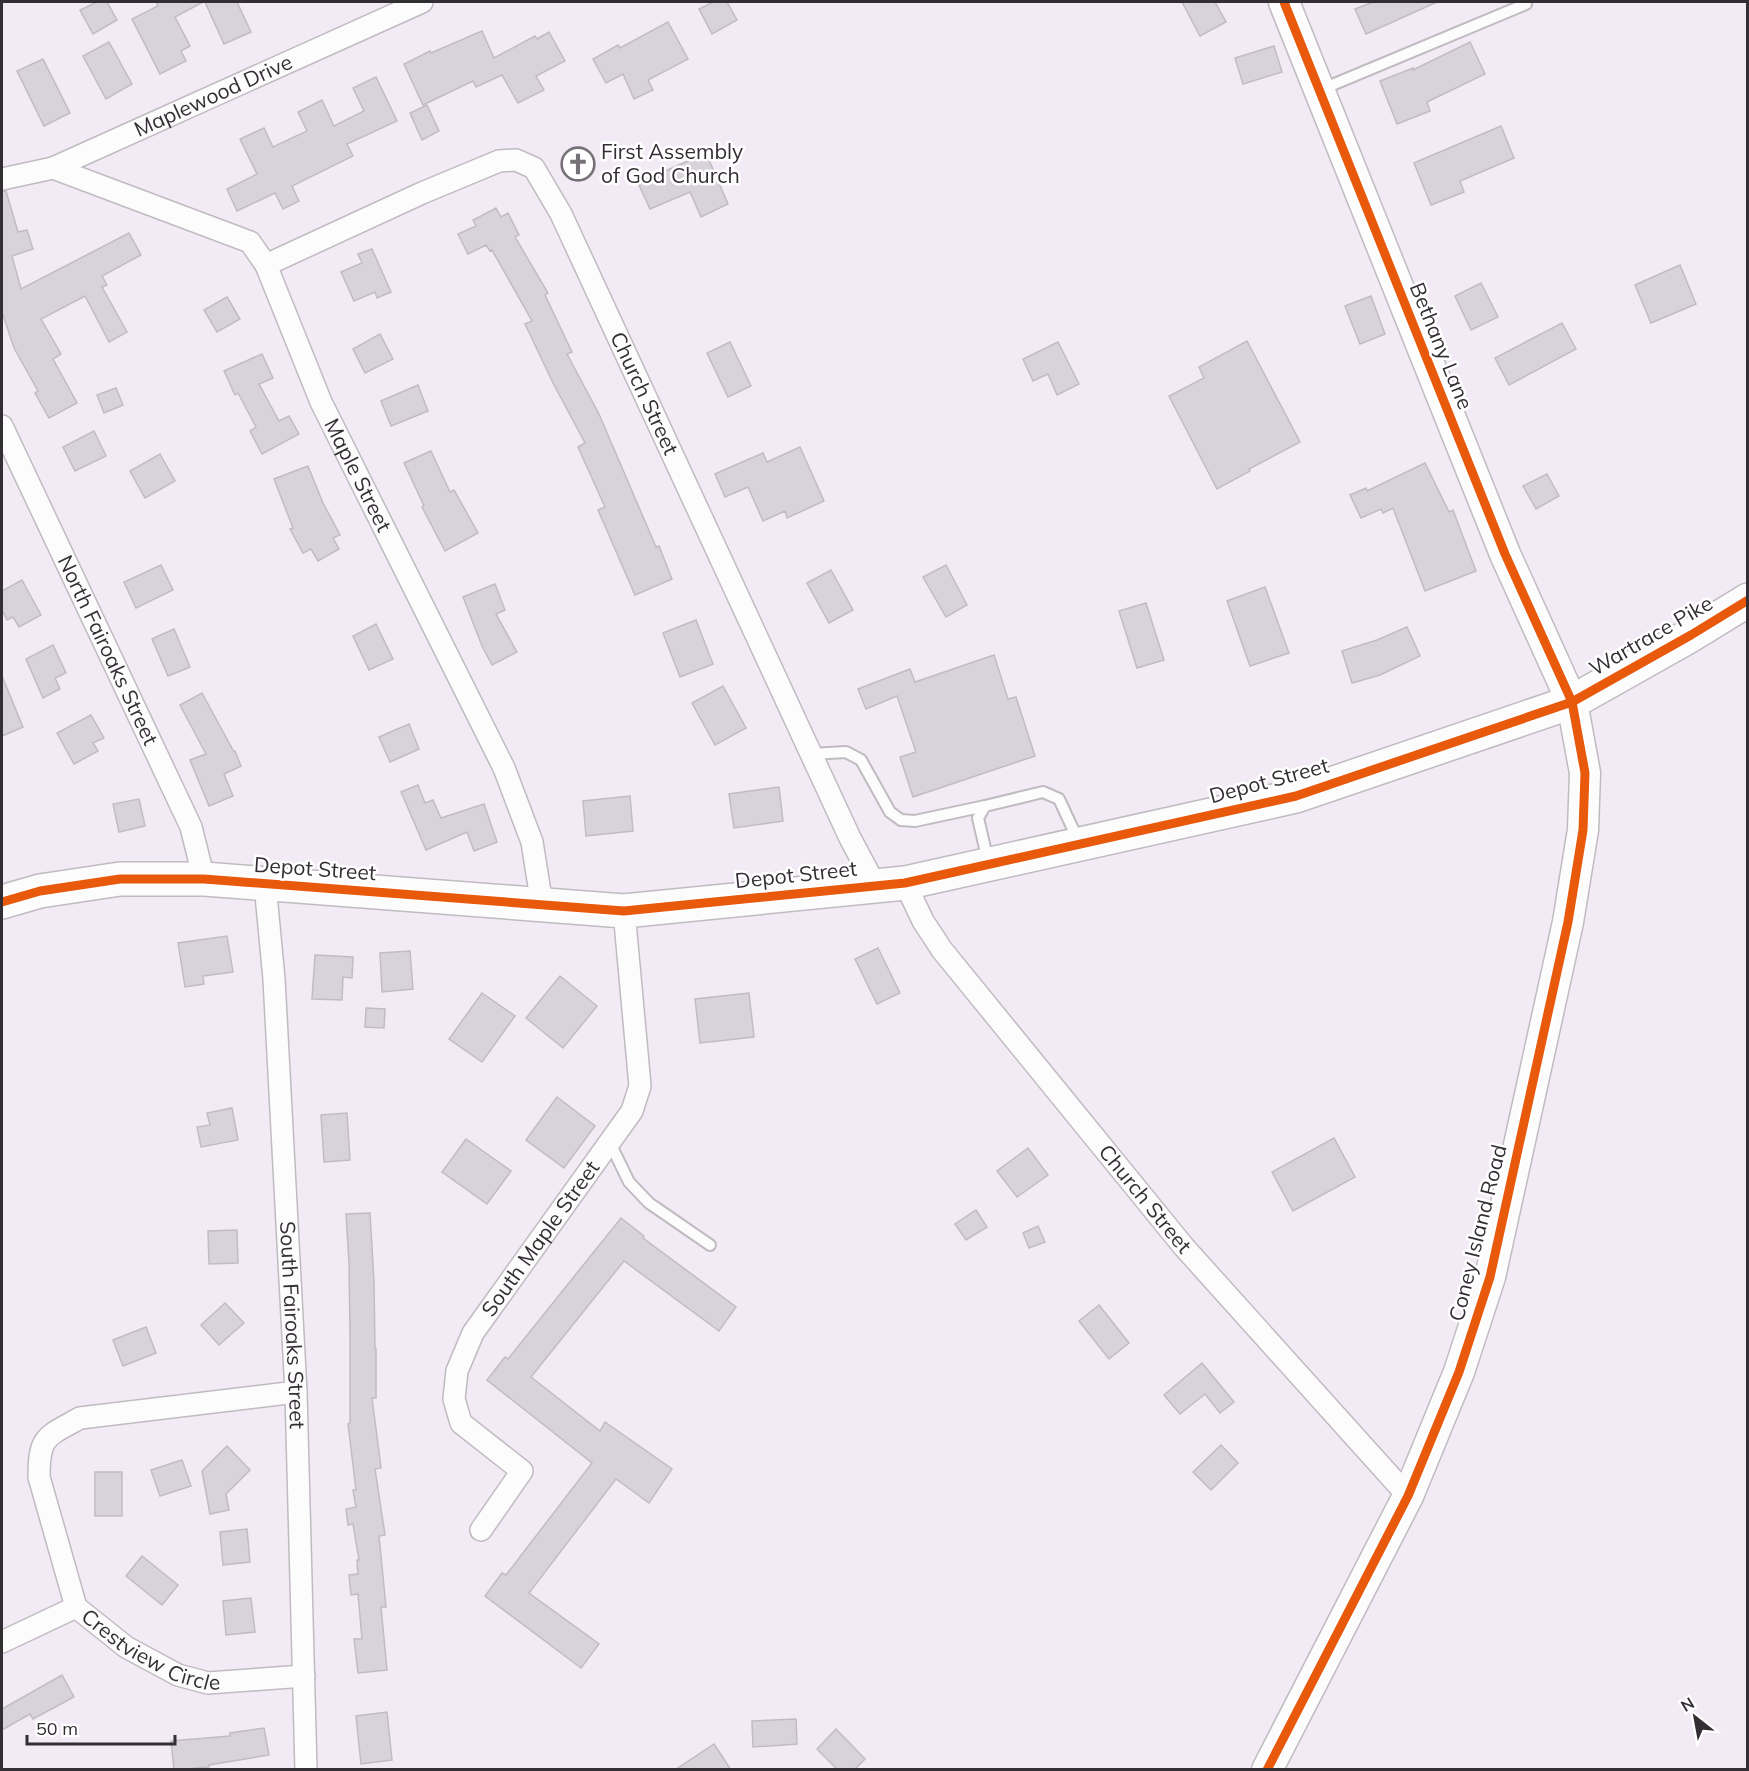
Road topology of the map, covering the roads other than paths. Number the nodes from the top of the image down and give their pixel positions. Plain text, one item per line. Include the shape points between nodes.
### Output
1 (423, 2) edge
2 (1284, 2) edge
3 (1526, 4) dead end
4 (1319, 90) junction
5 (53, 168) junction
6 (2, 179) edge
7 (266, 265) junction
8 (2, 426) edge
9 (1748, 600) edge
10 (1572, 702) junction
11 (811, 754) junction
12 (985, 806) junction
13 (1079, 844) junction
14 (989, 864) junction
15 (204, 879) junction
16 (266, 884) junction
17 (890, 884) junction
18 (2, 902) edge
19 (542, 904) junction
20 (624, 911) junction
21 (610, 1143) junction
22 (710, 1245) dead end
23 (296, 1392) junction
24 (1408, 1496) junction
25 (481, 1530) dead end
26 (76, 1607) junction
27 (2, 1642) edge
28 (304, 1676) junction
29 (306, 1770) edge
30 (1267, 1770) edge

1 - 5 street, Maplewood Drive
2 - 4 street, Bethany Lane
3 - 4 lane
4 - 10 street, Bethany Lane via 1505,554
5 - 6 street, Maplewood Drive
5 - 7 street, Maple Street via 250,242
7 - 11 street, Church Street via 499,160 516,160 534,168 561,214
7 - 19 street, Maple Street via 321,402 504,768 532,842
8 - 15 street, North Fairoaks Street via 191,827
9 - 10 main road, Wartrace Pike
10 - 13 main road, Depot Street via 1296,796
10 - 24 street, Coney Island Road via 1585,773 1583,830 1568,922 1490,1277 1459,1372
11 - 12 lane via 846,752 861,760 890,812 901,820 915,821
11 - 17 street, Church Street via 850,838
12 - 13 lane via 1043,792 1059,799
12 - 14 lane via 978,818
13 - 14 main road, Depot Street
14 - 17 main road, Depot Street
15 - 16 main road, Depot Street
15 - 18 main road, Depot Street via 120,879 40,891
16 - 19 main road, Depot Street
16 - 23 street, South Fairoaks Street
17 - 20 main road, Depot Street
17 - 24 street, Church Street via 1184,1247
19 - 20 main road, Depot Street
20 - 21 street, South Maple Street via 640,1086 632,1111
21 - 22 lane via 629,1182 649,1203
21 - 25 street, South Maple Street via 473,1333 457,1371 454,1399 461,1423 522,1471
23 - 26 street, Crestview Circle via 80,1418 53,1433 43,1443 39,1478
23 - 28 street, South Fairoaks Street
24 - 30 street, Coney Island Road
26 - 27 street
26 - 28 street, Crestview Circle via 126,1647 178,1675 208,1683
28 - 29 street, South Fairoaks Street

